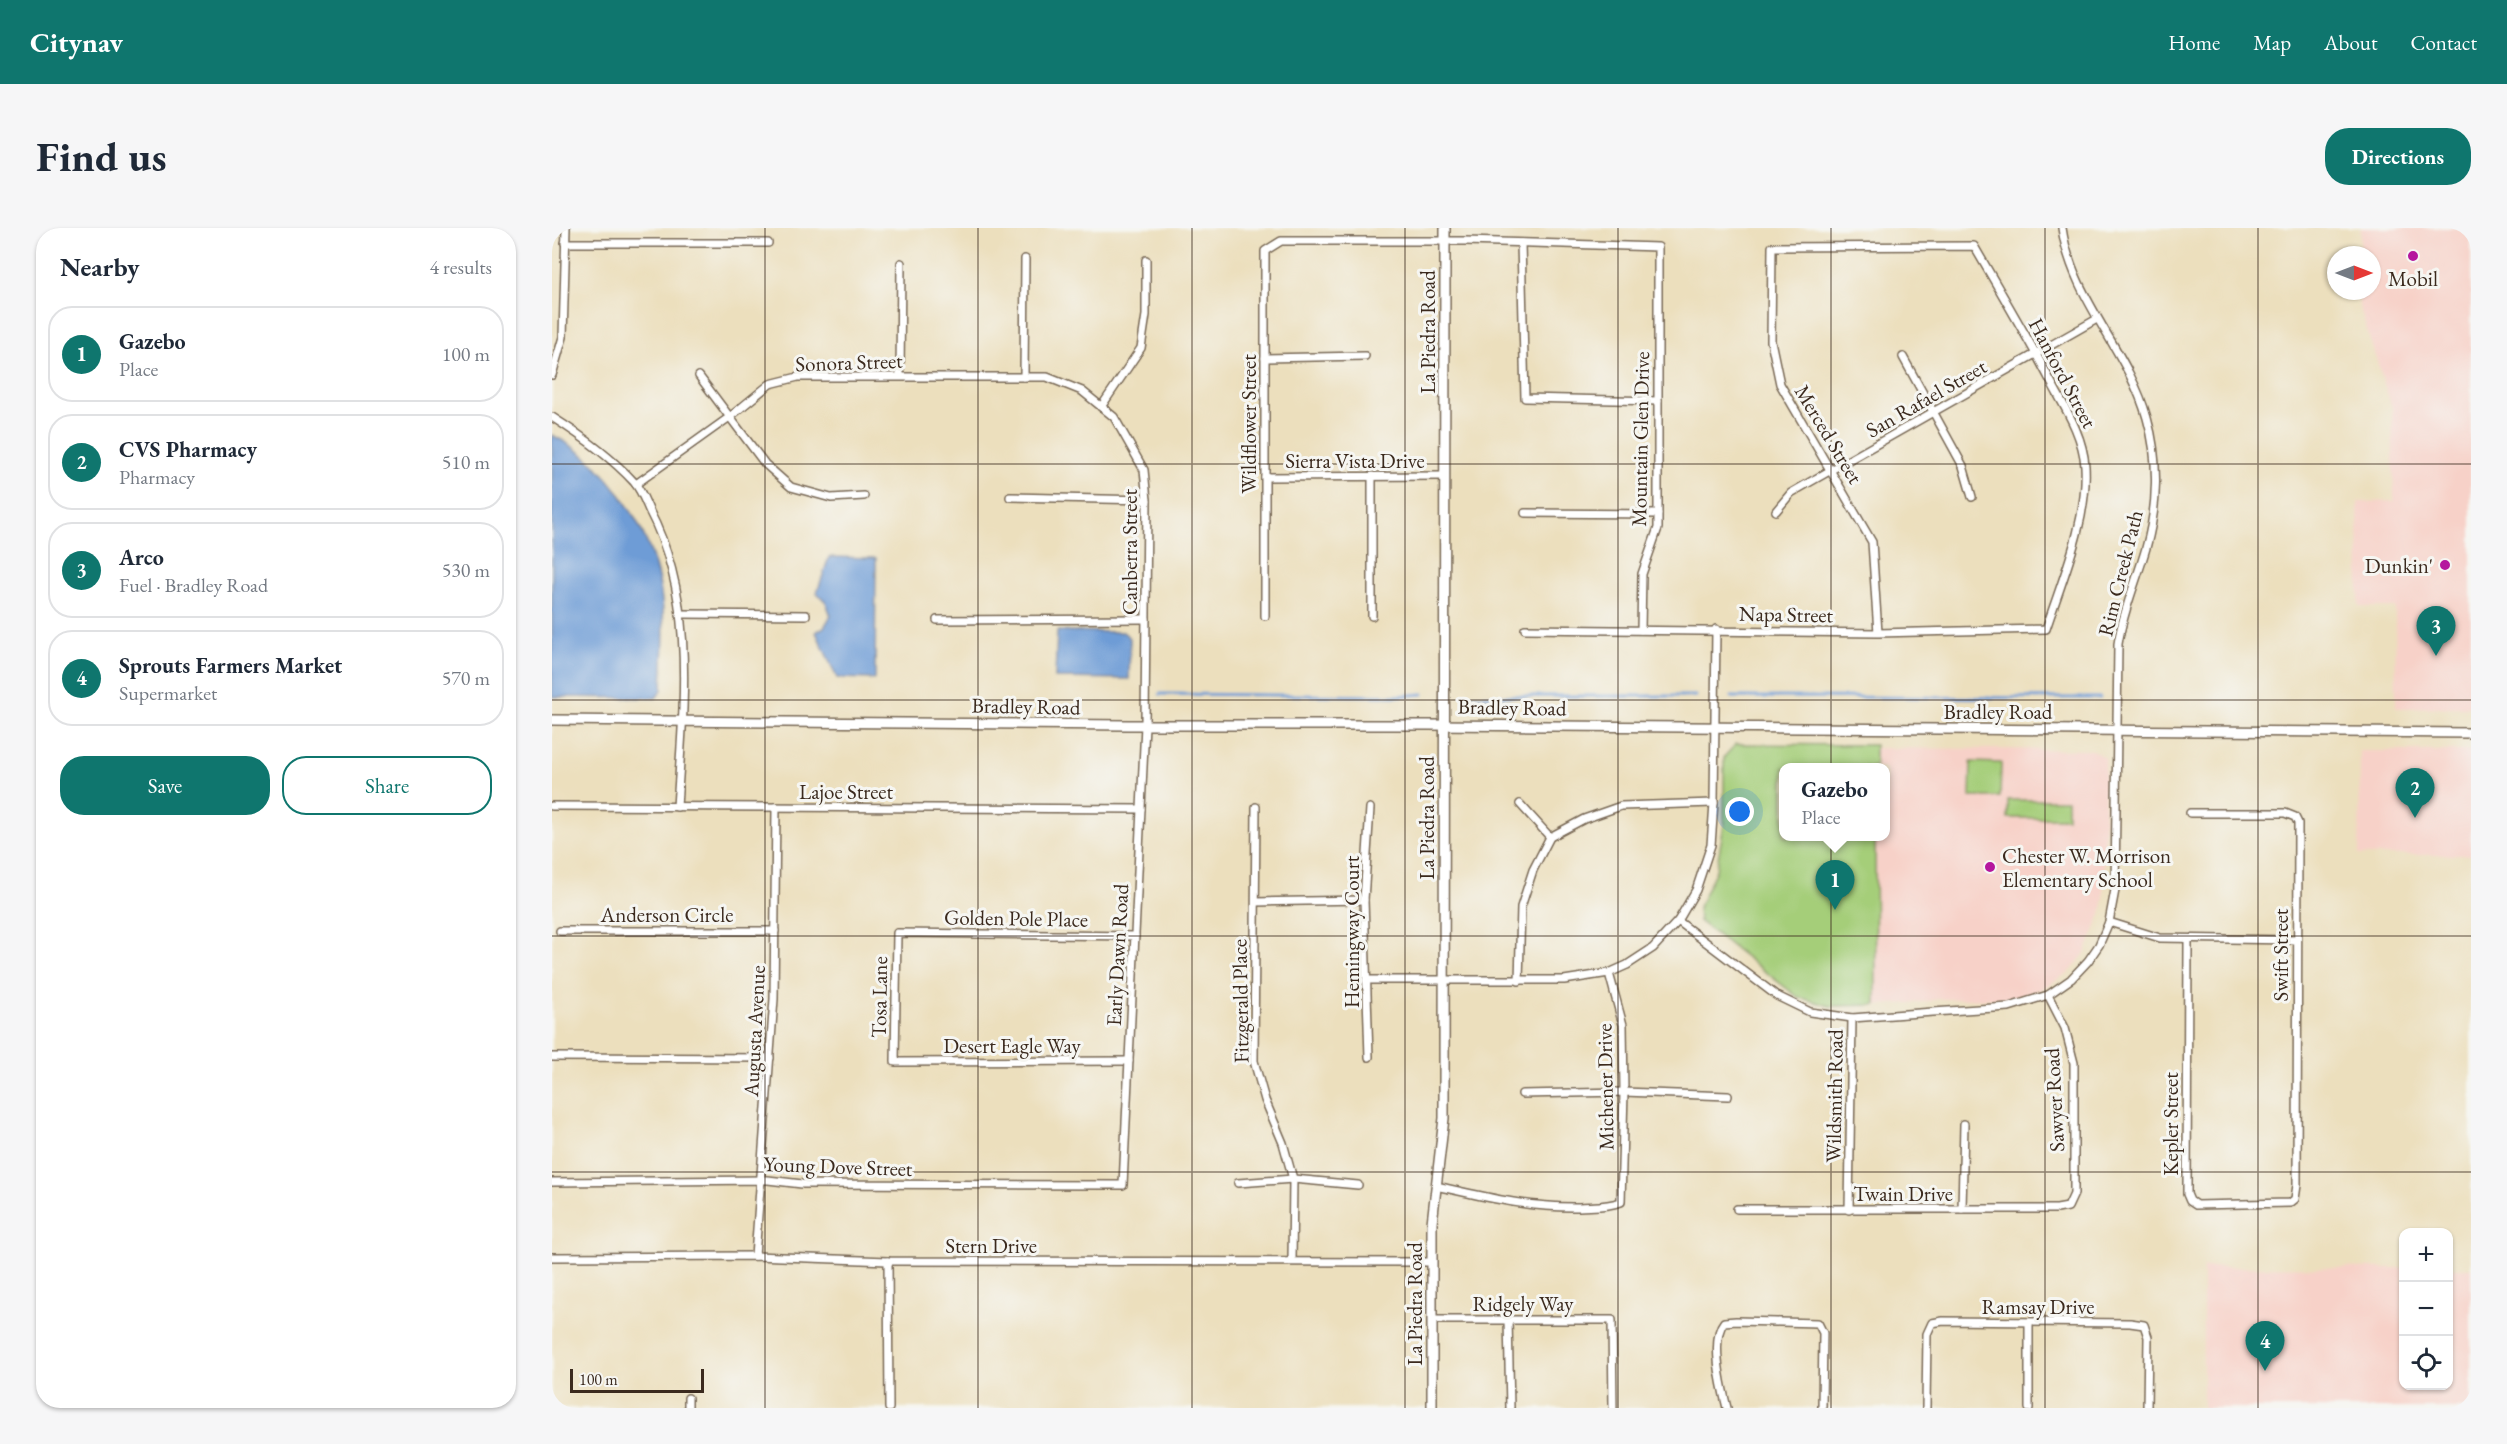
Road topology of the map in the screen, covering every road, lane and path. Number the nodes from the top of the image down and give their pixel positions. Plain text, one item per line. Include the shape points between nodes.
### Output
1 (566, 228) edge
2 (1445, 228) edge
3 (2062, 228) edge
4 (1445, 241) junction
5 (565, 243) junction
6 (768, 243) dead end
7 (1521, 243) junction
8 (1974, 246) joint
9 (1025, 259) dead end
10 (1146, 260) dead end
11 (901, 262) dead end
12 (2097, 319) junction
13 (2036, 354) junction
14 (1365, 356) dead end
15 (1265, 357) junction
16 (1903, 357) dead end
17 (552, 375) edge
18 (699, 376) dead end
19 (900, 376) junction
20 (1024, 377) junction
21 (1658, 401) junction
22 (1101, 406) junction
23 (1933, 414) junction
24 (731, 416) junction
25 (552, 417) edge
26 (1832, 470) junction
27 (1372, 476) junction
28 (1445, 476) junction
29 (1265, 477) junction
30 (636, 484) junction
31 (864, 496) dead end
32 (1972, 496) dead end
33 (1010, 497) dead end
34 (1147, 500) junction
35 (1776, 511) dead end
36 (1525, 513) dead end
37 (1658, 514) junction
38 (682, 614) junction
39 (806, 615) dead end
40 (1265, 616) dead end
41 (1372, 616) dead end
42 (1146, 619) junction
43 (937, 620) dead end
44 (1525, 629) dead end
45 (1716, 629) junction
46 (2046, 629) joint
47 (1641, 630) junction
48 (1878, 633) junction
49 (552, 720) edge
50 (682, 721) junction
51 (1145, 725) junction
52 (1444, 725) junction
53 (1715, 728) junction
54 (2116, 730) junction
55 (2471, 733) edge
56 (1714, 803) junction
57 (1520, 804) dead end
58 (552, 806) edge
59 (677, 807) junction
60 (776, 807) junction
61 (1256, 807) dead end
62 (1370, 808) dead end
63 (1141, 809) junction
64 (2190, 813) dead end
65 (1550, 837) junction
66 (1364, 900) junction
67 (1256, 902) junction
68 (1678, 921) junction
69 (2109, 922) junction
70 (560, 931) dead end
71 (775, 931) junction
72 (897, 933) joint
73 (1135, 936) junction
74 (2188, 940) junction
75 (2296, 940) junction
76 (1609, 973) junction
77 (1366, 980) junction
78 (1444, 980) junction
79 (1519, 981) junction
80 (2048, 996) junction
81 (1852, 1018) junction
82 (552, 1057) edge
83 (1369, 1057) dead end
84 (770, 1058) junction
85 (895, 1062) joint
86 (1129, 1062) junction
87 (1624, 1092) junction
88 (1522, 1094) dead end
89 (1728, 1096) dead end
90 (1964, 1124) dead end
91 (1293, 1179) junction
92 (762, 1180) junction
93 (552, 1182) edge
94 (1238, 1184) dead end
95 (1124, 1185) joint
96 (1358, 1185) dead end
97 (1436, 1186) junction
98 (2295, 1199) joint
99 (2068, 1207) joint
100 (1737, 1209) dead end
101 (1962, 1209) junction
102 (1849, 1210) junction
103 (755, 1256) junction
104 (552, 1257) edge
105 (888, 1261) junction
106 (1292, 1261) junction
107 (1431, 1262) junction
108 (1433, 1320) junction
109 (1508, 1320) junction
110 (2029, 1323) junction
111 (688, 1398) dead end
112 (688, 1408) edge
113 (889, 1408) edge
114 (1432, 1408) edge
115 (1510, 1408) edge
116 (1613, 1408) edge
117 (1727, 1408) edge
118 (1822, 1408) edge
119 (1926, 1408) edge
120 (2029, 1408) edge
121 (2147, 1408) edge

1 - 5 street
2 - 4 street, La Piedra Road
3 - 12 street, Rim Creek Path via 2074,274
4 - 7 street
4 - 15 street, Wildflower Street via 1281,241 1265,251
4 - 28 street, La Piedra Road
5 - 6 street
5 - 17 street via 563,337
7 - 21 street via 1525,398
7 - 21 street, Mountain Glen Drive via 1658,247
8 - 13 street, Hanford Street
8 - 26 street, Merced Street via 1772,248 1771,341 1780,384
9 - 20 street
10 - 22 street via 1146,315 1141,348
11 - 19 street
12 - 13 street, San Rafael Street
12 - 54 street, Rim Creek Path via 2143,405 2152,438 2155,473 2151,530 2120,627
13 - 23 street, San Rafael Street
13 - 46 street, Hanford Street via 2082,445 2085,466 2083,503
14 - 15 street
15 - 29 street, Wildflower Street
16 - 23 street
18 - 24 street
19 - 20 street, Sonora Street
19 - 24 street, Sonora Street via 798,377 770,384
20 - 22 street, Canberra Street via 1047,377 1082,391
21 - 37 street, Mountain Glen Drive
22 - 34 street, Canberra Street via 1114,417 1144,470
23 - 26 street, San Rafael Street
23 - 32 street via 1963,466
24 - 30 street, Sonora Street
24 - 31 street via 765,464 791,487 831,498
25 - 30 street via 592,443
26 - 35 street, San Rafael Street via 1791,494
26 - 48 street, Merced Street via 1872,542
27 - 28 street, Sierra Vista Drive
27 - 29 street, Sierra Vista Drive
27 - 41 street
28 - 52 street, La Piedra Road
29 - 40 street, Wildflower Street
30 - 38 street via 661,531
33 - 34 street
34 - 42 street, Canberra Street
36 - 37 street
37 - 47 street, Mountain Glen Drive via 1658,528 1642,574
38 - 39 street
38 - 50 street
42 - 43 street
42 - 51 street, Canberra Street
44 - 47 street, Napa Street
45 - 47 street, Napa Street
45 - 48 street, Napa Street
45 - 53 street
46 - 48 street, Napa Street
49 - 50 street, Bradley Road
50 - 51 street, Bradley Road
50 - 59 street
51 - 52 street, Bradley Road
51 - 63 street, Early Dawn Road
52 - 53 street, Bradley Road
52 - 78 street, La Piedra Road
53 - 54 street, Bradley Road
53 - 56 street
54 - 55 street, Bradley Road
54 - 69 street, Rim Creek Path via 2115,890
56 - 65 street via 1621,806
56 - 68 street via 1711,845 1696,890
57 - 65 street
58 - 59 street, Lajoe Street
59 - 60 street, Lajoe Street
60 - 63 street, Lajoe Street
60 - 71 street, Augusta Avenue
61 - 67 street, Fitzgerald Place
62 - 66 street, Hemingway Court
63 - 73 street, Early Dawn Road
64 - 75 street, Swift Street via 2284,813 2295,817
65 - 79 street via 1533,870 1521,907
66 - 67 street
66 - 77 street, Hemingway Court
67 - 91 street, Fitzgerald Place via 1254,1061
68 - 76 street via 1653,948
68 - 81 street via 1777,996 1810,1012
69 - 74 street via 2160,938
69 - 80 street, Rim Creek Path via 2088,961
70 - 71 street, Anderson Circle
71 - 84 street, Augusta Avenue
72 - 73 street, Golden Pole Place
72 - 85 street, Tosa Lane
73 - 86 street, Early Dawn Road
74 - 75 street
74 - 98 street, Kepler Street via 2187,1194 2196,1205 2284,1204
75 - 98 street, Swift Street
76 - 79 street
76 - 87 street, Michener Drive via 1623,1025
77 - 78 street
77 - 83 street, Hemingway Court
78 - 79 street
78 - 97 street, La Piedra Road via 1444,1118
80 - 81 street via 2009,1006
80 - 99 street, Sawyer Road via 2065,1028 2074,1063 2074,1194
81 - 102 street, Wildsmith Road
82 - 84 street
84 - 92 street, Augusta Avenue
85 - 86 street, Desert Eagle Way
86 - 95 street, Early Dawn Road
87 - 88 street
87 - 89 street
87 - 97 street, Michener Drive via 1621,1202 1610,1206 1549,1208
90 - 101 street
91 - 94 street
91 - 96 street
91 - 106 street, Fitzgerald Place
92 - 93 street, Young Dove Street
92 - 95 street, Young Dove Street via 802,1184
92 - 103 street, Augusta Avenue
97 - 107 street, La Piedra Road
99 - 101 street, Twain Drive
100 - 102 street, Twain Drive
101 - 102 street, Twain Drive
103 - 104 street, Stern Drive
103 - 105 street, Stern Drive
105 - 106 street, Stern Drive
105 - 113 street
106 - 107 street, Stern Drive
107 - 108 street, La Piedra Road
108 - 109 street, Ridgely Way
108 - 114 street, La Piedra Road
109 - 115 street
109 - 116 street, Ridgely Way via 1612,1320
110 - 119 street, Ramsay Drive via 1932,1323 1927,1334
110 - 120 street
110 - 121 street, Ramsay Drive via 2144,1325 2148,1337
111 - 112 street
117 - 118 street via 1718,1358 1718,1331 1724,1322 1818,1323 1822,1333

